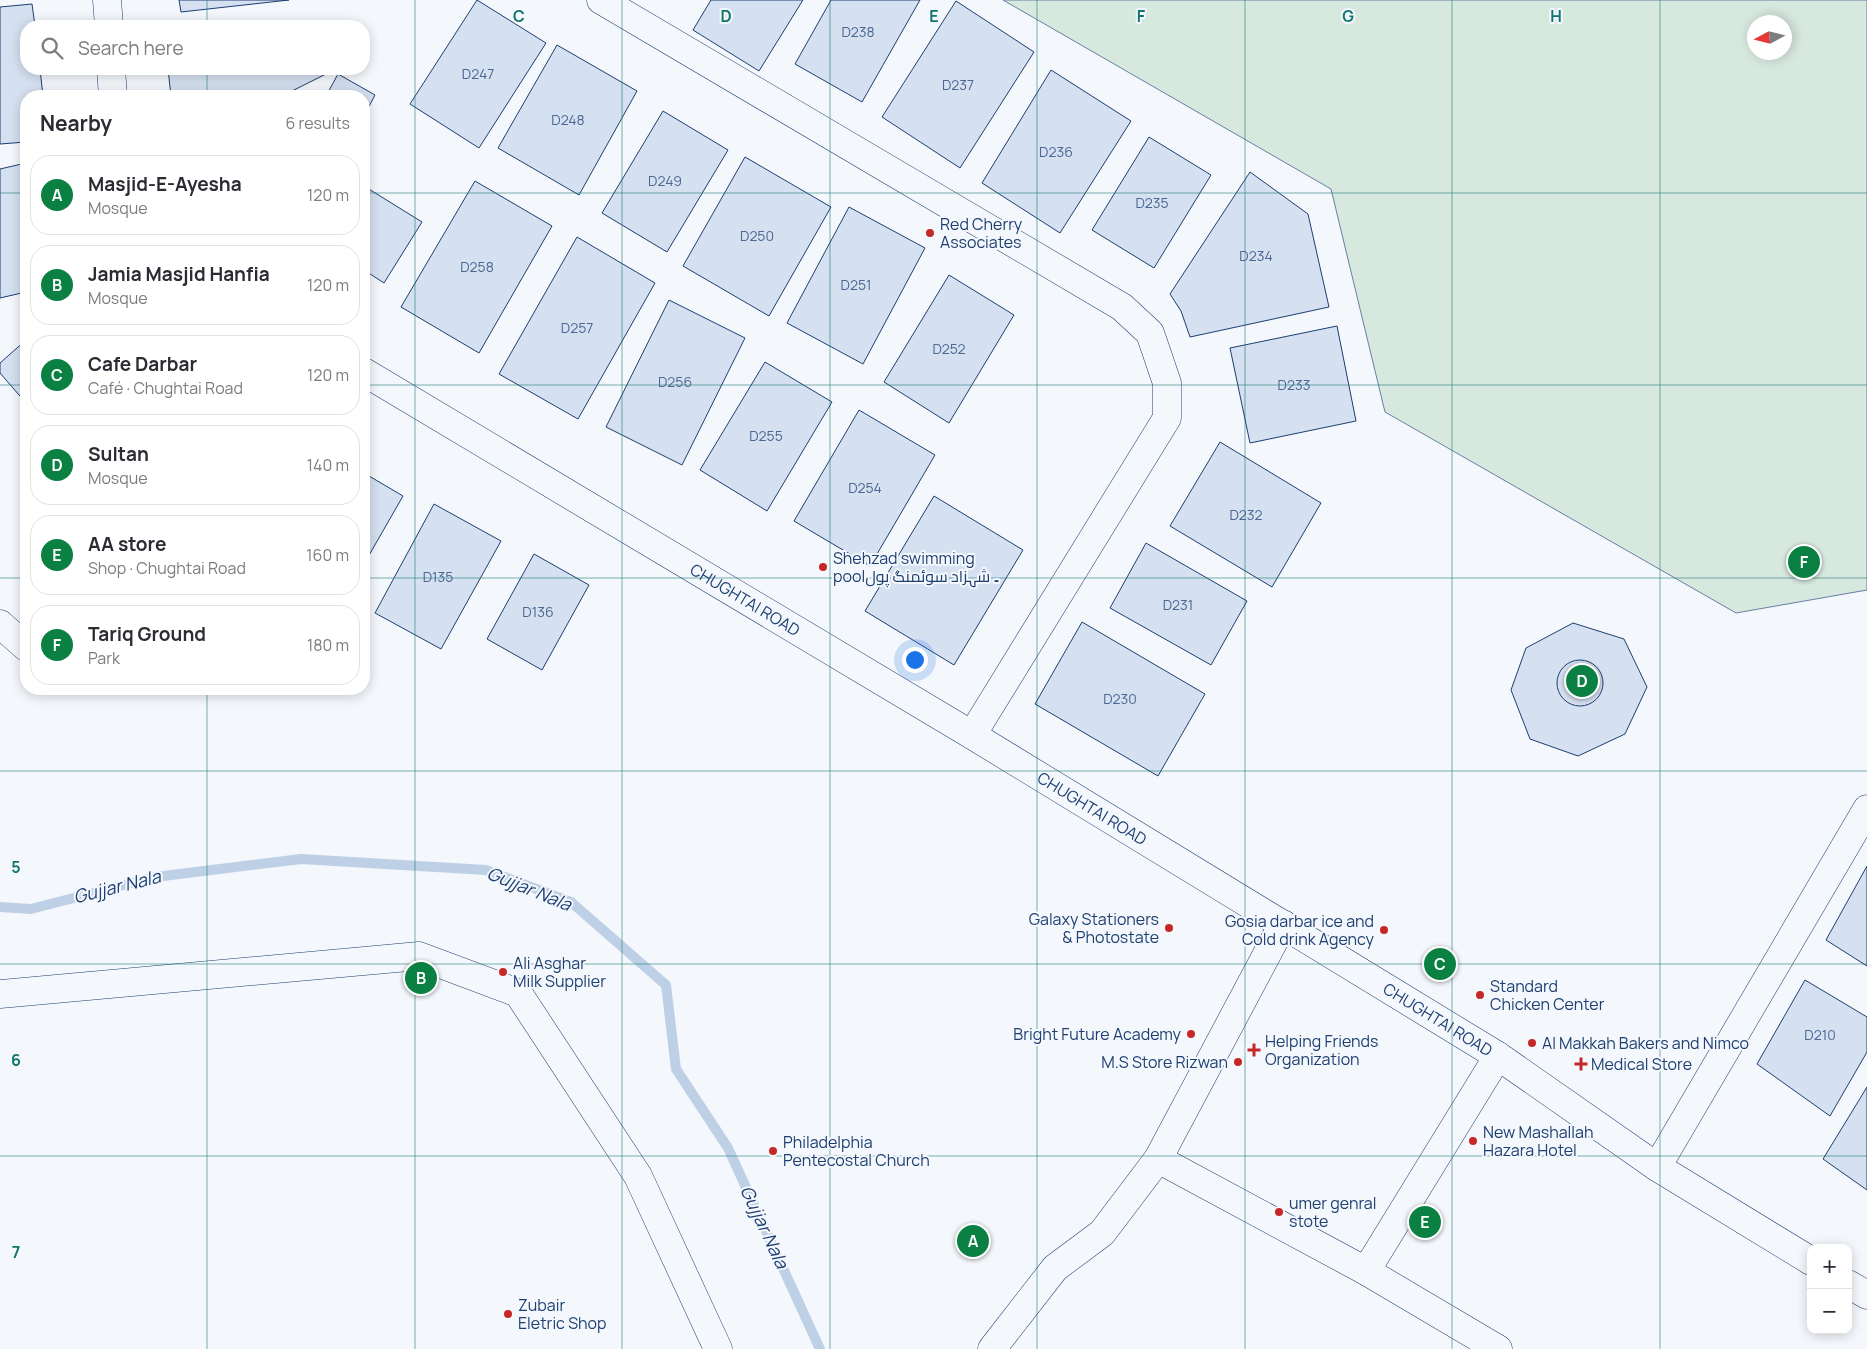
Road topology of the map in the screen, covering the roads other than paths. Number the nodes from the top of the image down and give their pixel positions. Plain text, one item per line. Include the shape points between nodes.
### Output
1 (107, 0) edge
2 (601, 0) edge
3 (109, 20) edge
4 (111, 75) edge
5 (113, 90) edge
6 (370, 376) edge
7 (0, 624) edge
8 (20, 642) edge
9 (972, 735) junction
10 (1867, 809) edge
11 (1282, 924) junction
12 (0, 994) edge
13 (1498, 1056) junction
14 (1158, 1159) junction
15 (1657, 1167) junction
16 (1807, 1259) edge
17 (1366, 1271) junction
18 (1852, 1286) edge
19 (1867, 1295) edge
20 (718, 1349) edge
21 (992, 1349) edge
22 (1498, 1349) edge

1 - 3 street
2 - 9 street via 1122,307 1150,333 1167,383 1167,418
4 - 5 street
6 - 9 street, CHUGHTAI ROAD
7 - 8 street
9 - 11 street, CHUGHTAI ROAD
10 - 15 street
11 - 13 street, CHUGHTAI ROAD
11 - 14 street
12 - 20 street via 419,956 518,994 638,1176
13 - 15 street, CHUGHTAI ROAD
13 - 17 street
14 - 17 street
14 - 21 street via 1102,1233 1055,1268
15 - 16 street, CHUGHTAI ROAD
17 - 22 street
18 - 19 street

